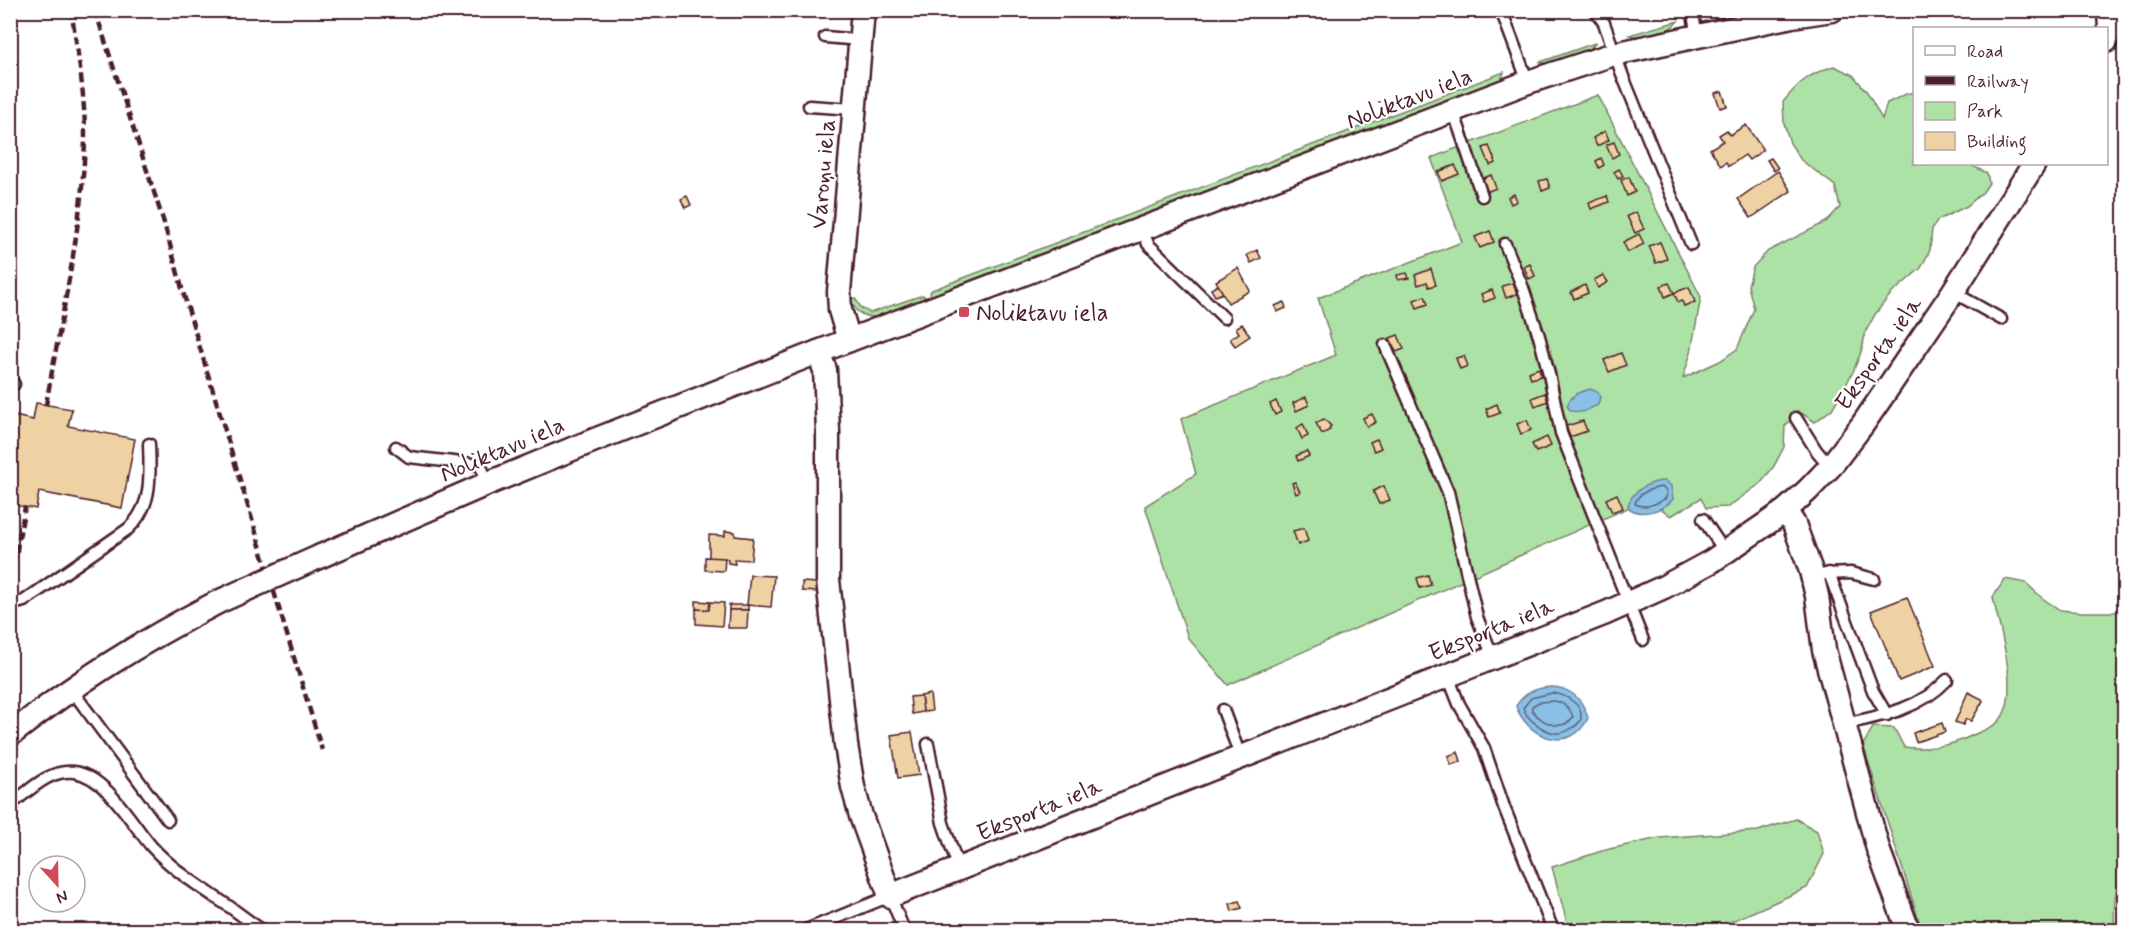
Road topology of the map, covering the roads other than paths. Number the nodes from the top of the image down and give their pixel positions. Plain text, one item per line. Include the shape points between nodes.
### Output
1 (863, 10) edge
2 (1501, 10) edge
3 (1595, 10) edge
4 (1692, 10) edge
5 (1832, 10) edge
6 (2109, 10) edge
7 (2108, 34) edge
8 (1697, 35) junction
9 (825, 37) dead end
10 (860, 40) junction
11 (1614, 54) junction
12 (1528, 82) junction
13 (808, 106) dead end
14 (854, 110) junction
15 (1453, 110) junction
16 (2033, 165) edge
17 (1482, 196) dead end
18 (1142, 228) junction
19 (1505, 244) dead end
20 (1691, 244) dead end
21 (1953, 292) junction
22 (1224, 318) dead end
23 (2001, 319) dead end
24 (849, 340) junction
25 (1385, 345) dead end
26 (818, 352) junction
27 (1796, 418) dead end
28 (149, 444) dead end
29 (396, 447) dead end
30 (1830, 467) junction
31 (489, 483) junction
32 (1785, 511) junction
33 (1703, 519) dead end
34 (1725, 552) junction
35 (1821, 575) junction
36 (1874, 579) dead end
37 (1628, 603) junction
38 (10, 605) edge
39 (1643, 640) dead end
40 (1493, 657) junction
41 (1448, 676) junction
42 (1947, 680) dead end
43 (71, 689) junction
44 (1223, 710) dead end
45 (1887, 715) junction
46 (1844, 724) junction
47 (10, 735) edge
48 (928, 744) dead end
49 (1241, 758) junction
50 (10, 805) edge
51 (168, 820) dead end
52 (959, 869) junction
53 (890, 896) junction
54 (262, 930) edge
55 (806, 930) edge
56 (904, 930) edge
57 (1553, 930) edge
58 (1908, 930) edge

1 - 10 street, Varoņu iela
2 - 12 lane
3 - 11 lane via 1604,23
4 - 8 lane
5 - 8 street, Noliktavu iela
6 - 7 street
8 - 11 street, Noliktavu iela
9 - 10 lane
10 - 14 street, Varoņu iela
11 - 12 street, Noliktavu iela
11 - 20 lane
12 - 15 street, Noliktavu iela
13 - 14 lane
14 - 24 street, Varoņu iela via 839,292
15 - 17 lane
15 - 18 street, Noliktavu iela
16 - 21 street, Eksporta iela
18 - 22 lane via 1148,244
18 - 24 street, Noliktavu iela
19 - 37 lane via 1539,336 1561,433
21 - 23 lane
21 - 30 street, Eksporta iela
24 - 26 street, Noliktavu iela
25 - 40 lane via 1448,492 1477,617
26 - 31 street, Noliktavu iela
26 - 53 street via 825,370 828,431 828,580 846,745 861,816
27 - 30 lane
28 - 38 lane via 150,483 147,502 138,520 24,601
29 - 31 lane via 409,458 480,465
30 - 32 street, Eksporta iela
31 - 43 street, Noliktavu iela, bridge via 218,602 158,633
32 - 34 street, Eksporta iela
32 - 35 street
33 - 34 lane
34 - 37 street, Eksporta iela
35 - 36 lane via 1851,573
35 - 45 lane
35 - 46 street via 1817,596 1824,650
37 - 39 lane
37 - 40 street, Eksporta iela
40 - 41 street, Eksporta iela
41 - 49 street, Eksporta iela
41 - 57 lane via 1484,748
42 - 45 lane via 1915,704
43 - 47 street, Noliktavu iela
43 - 51 lane
44 - 49 lane
45 - 46 lane
46 - 58 street via 1878,849
48 - 52 lane via 943,823
49 - 52 street, Eksporta iela
50 - 54 lane via 56,774 89,775 171,866
52 - 53 street, Eksporta iela
53 - 55 lane, Eksporta iela
53 - 56 lane

